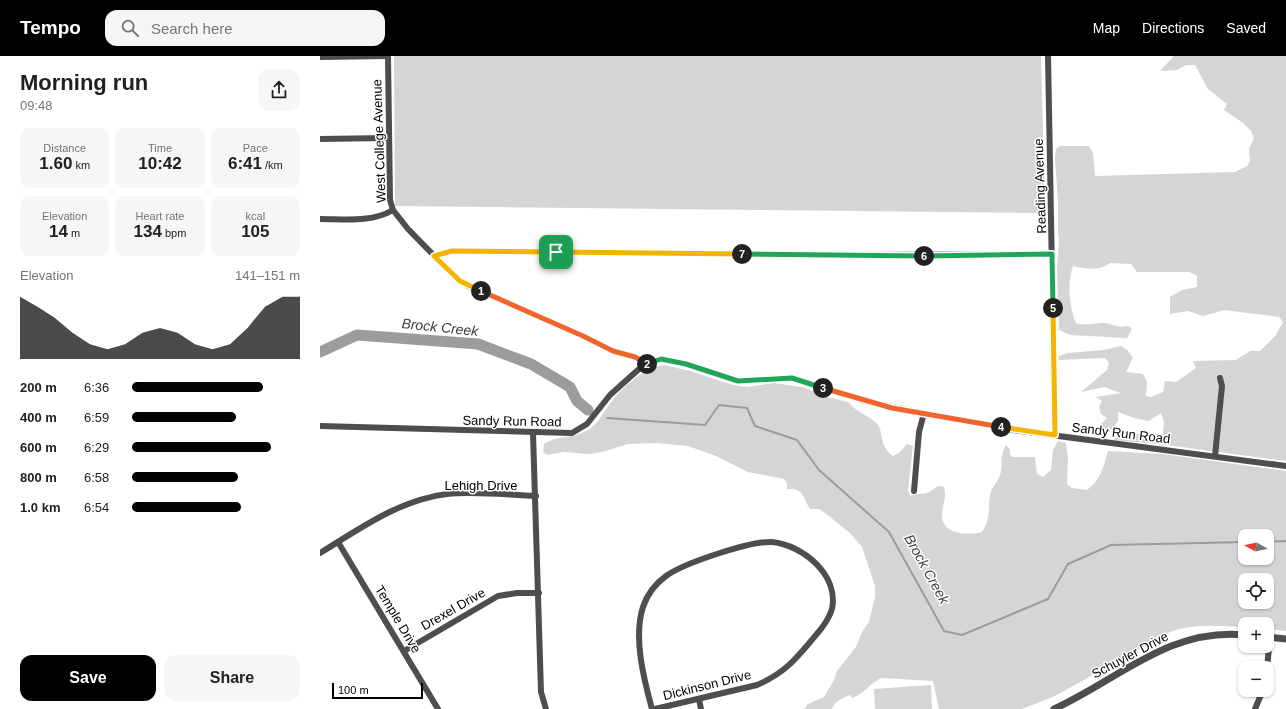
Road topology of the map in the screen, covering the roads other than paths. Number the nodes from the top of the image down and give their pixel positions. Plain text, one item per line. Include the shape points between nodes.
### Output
1 (320, 56) edge
2 (388, 56) edge
3 (1048, 56) edge
4 (389, 138) junction
5 (320, 139) edge
6 (393, 210) junction
7 (320, 219) edge
8 (1052, 254) junction
9 (434, 256) junction
10 (646, 364) junction
11 (1220, 378) dead end
12 (924, 413) junction
13 (320, 426) edge
14 (534, 433) junction
15 (1055, 435) junction
16 (1215, 456) junction
17 (1286, 466) edge
18 (914, 491) dead end
19 (536, 496) junction
20 (338, 542) junction
21 (320, 553) edge
22 (539, 593) junction
23 (1238, 635) edge
24 (1274, 638) edge
25 (1286, 639) edge
26 (404, 651) junction
27 (1260, 697) edge
28 (699, 699) junction
29 (438, 709) edge
30 (546, 709) edge
31 (652, 709) edge
32 (655, 709) edge
33 (701, 709) edge
34 (1054, 709) edge
35 (1255, 709) edge

1 - 2 street
2 - 4 street, West College Avenue
3 - 8 street, Reading Avenue
4 - 5 street
4 - 6 street, West College Avenue via 390,200
6 - 7 street via 378,217
6 - 9 street, West College Avenue
8 - 9 street via 828,255 452,251
8 - 15 street, Reading Avenue
9 - 10 street, West College Avenue via 468,286
10 - 12 street, Sandy Run Road via 661,359 676,361 738,381 797,379 861,400
10 - 14 street, Sandy Run Road via 610,395 592,419 580,429 568,434
11 - 16 street via 1222,386
12 - 15 street, Sandy Run Road
12 - 18 street via 918,439
13 - 14 street, Sandy Run Road
14 - 19 street
15 - 16 street, Sandy Run Road
16 - 17 street, Sandy Run Road
19 - 20 street, Lehigh Drive via 462,493 430,497 393,510
19 - 22 street
20 - 21 street, Lehigh Drive
20 - 26 street, Temple Drive
22 - 26 street, Drexel Drive via 498,596
22 - 30 street via 542,692
23 - 34 street, Schuyler Drive via 1210,634 1178,642
24 - 25 street
26 - 29 street, Temple Drive
27 - 35 street
28 - 31 street, Dickinson Drive via 745,688 769,679 796,660 822,628 831,612 832,593 826,578 807,556 779,544 754,542 684,566 657,583 643,607 640,624 641,666
28 - 32 street, Dickinson Drive
28 - 33 street

